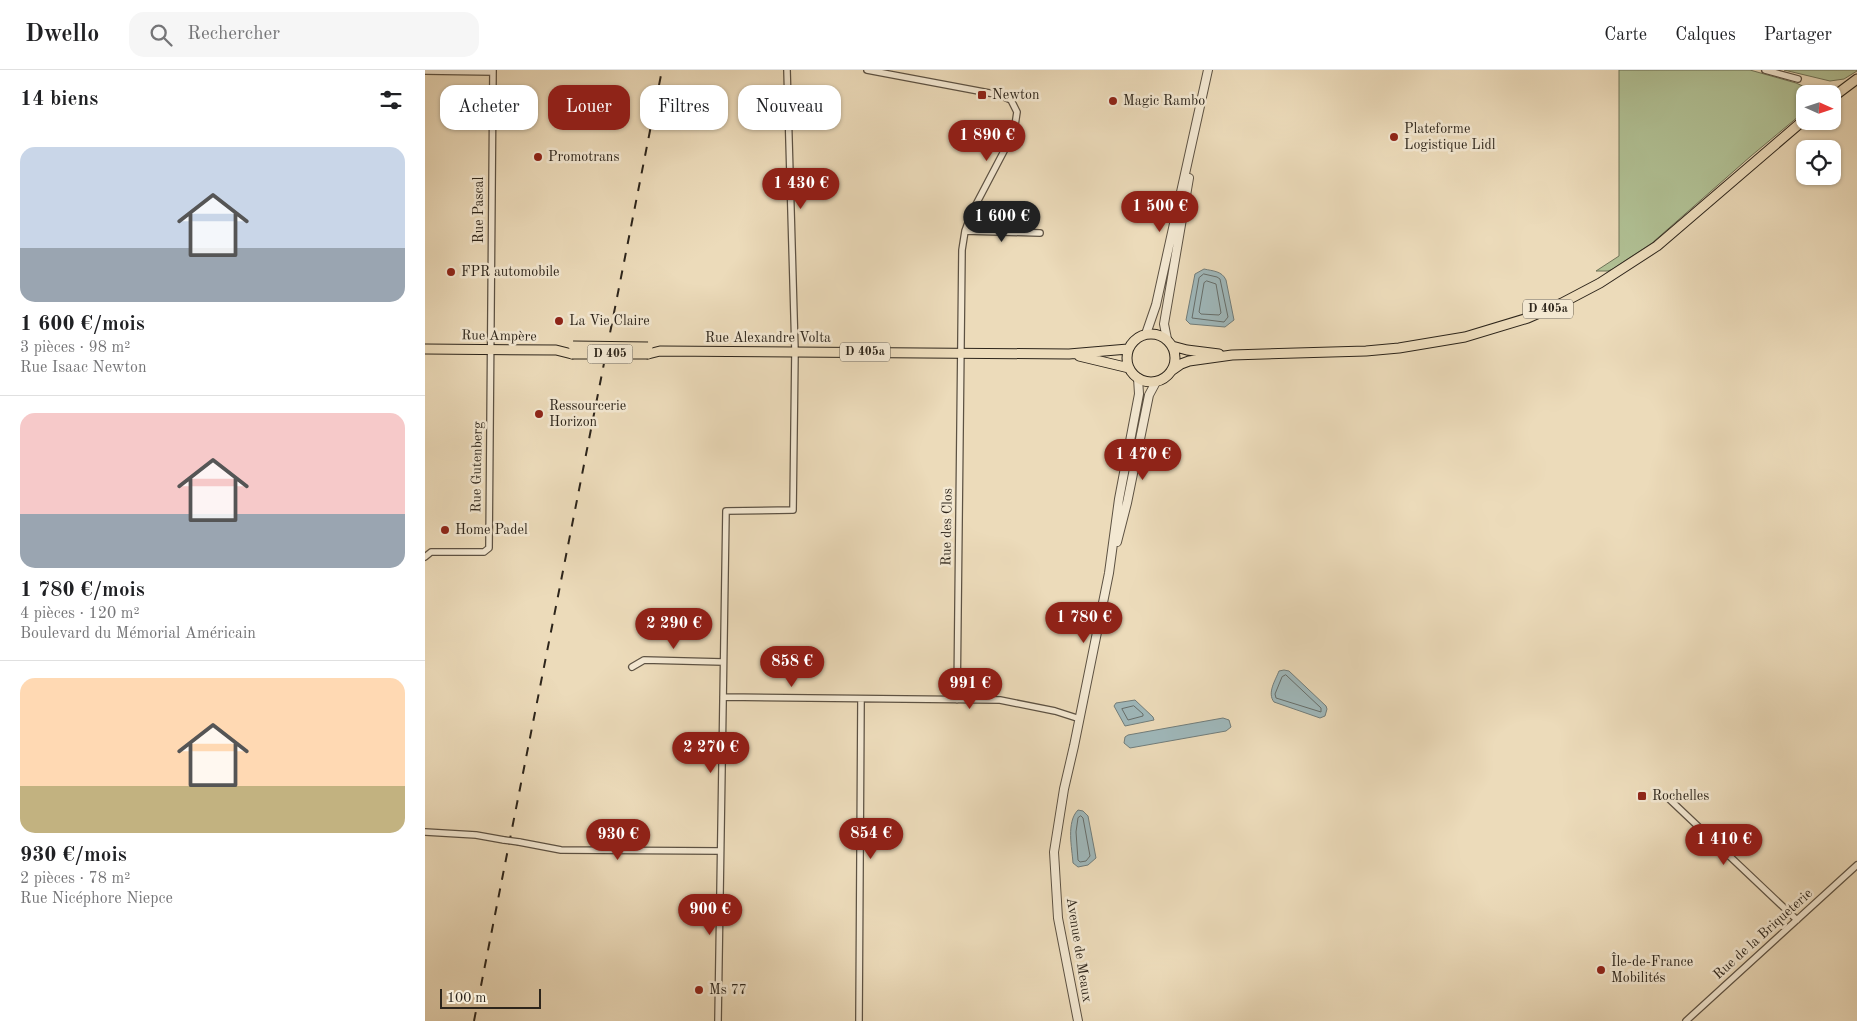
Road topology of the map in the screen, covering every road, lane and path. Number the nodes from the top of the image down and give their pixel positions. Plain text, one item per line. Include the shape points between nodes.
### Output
1 (787, 70) edge
2 (867, 70) edge
3 (1208, 70) edge
4 (1765, 70) edge
5 (425, 71) edge
6 (493, 71) edge
7 (1798, 79) dead end
8 (1857, 79) edge
9 (1841, 91) edge
10 (1796, 127) edge
11 (1194, 142) junction
12 (965, 231) junction
13 (1040, 233) dead end
14 (1146, 334) junction
15 (1169, 342) junction
16 (425, 348) edge
17 (491, 349) junction
18 (1128, 349) junction
19 (648, 351) joint
20 (795, 351) junction
21 (961, 354) junction
22 (1069, 354) junction
23 (1232, 355) junction
24 (1129, 368) junction
25 (1171, 371) junction
26 (1138, 378) junction
27 (1156, 382) junction
28 (425, 557) edge
29 (1109, 573) junction
30 (723, 662) junction
31 (632, 667) dead end
32 (723, 697) junction
33 (861, 699) junction
34 (957, 700) junction
35 (1079, 719) junction
36 (1666, 796) dead end
37 (425, 832) edge
38 (720, 852) junction
39 (1857, 865) edge
40 (1797, 920) junction
41 (718, 1021) edge
42 (859, 1021) edge
43 (1078, 1021) edge
44 (1686, 1021) edge

1 - 20 street
2 - 12 street, Rue des Clos via 1000,95 1011,100 1017,112 1014,132
3 - 11 street
4 - 7 street
5 - 6 street
6 - 17 street, Rue Pascal
8 - 9 main road
10 - 23 main road, D 405a via 1651,250 1600,284 1528,318 1465,337 1399,348
11 - 14 street via 1156,305
11 - 15 street via 1164,324
12 - 13 street
12 - 21 street, Rue des Clos
14 - 15 main road via 1160,335
14 - 18 main road via 1135,339
15 - 23 main road, D 405a via 1187,350
15 - 25 main road via 1175,358
16 - 17 main road, Rue Ampère
17 - 19 main road, Rue Ampère / D 405, bridge
17 - 28 street, Rue Gutenberg via 489,548 484,552 431,552
18 - 22 main road, Rue Alexandre Volta / D 405a
18 - 24 main road
19 - 20 main road, Rue Alexandre Volta / D 405a
20 - 21 main road, Rue Alexandre Volta / D 405a
20 - 30 street via 793,510 726,511
21 - 22 main road, Rue Alexandre Volta / D 405a
21 - 34 street, Rue des Clos
22 - 24 main road, Rue Alexandre Volta / D 405a
23 - 25 main road, D 405a via 1189,361
24 - 26 main road
25 - 27 main road
26 - 27 main road
26 - 29 street via 1139,394 1119,498
27 - 29 street via 1149,395
29 - 35 street, Avenue de Meaux
30 - 31 street via 644,660
30 - 32 street
32 - 33 street
32 - 38 street
33 - 34 street
33 - 42 street
34 - 35 street via 1000,700
35 - 43 street, Avenue de Meaux via 1054,852 1058,918
36 - 40 street
37 - 38 street, bridge via 476,835 561,850
38 - 41 street
39 - 40 street, Rue de la Briqueterie
40 - 44 street, Rue de la Briqueterie

